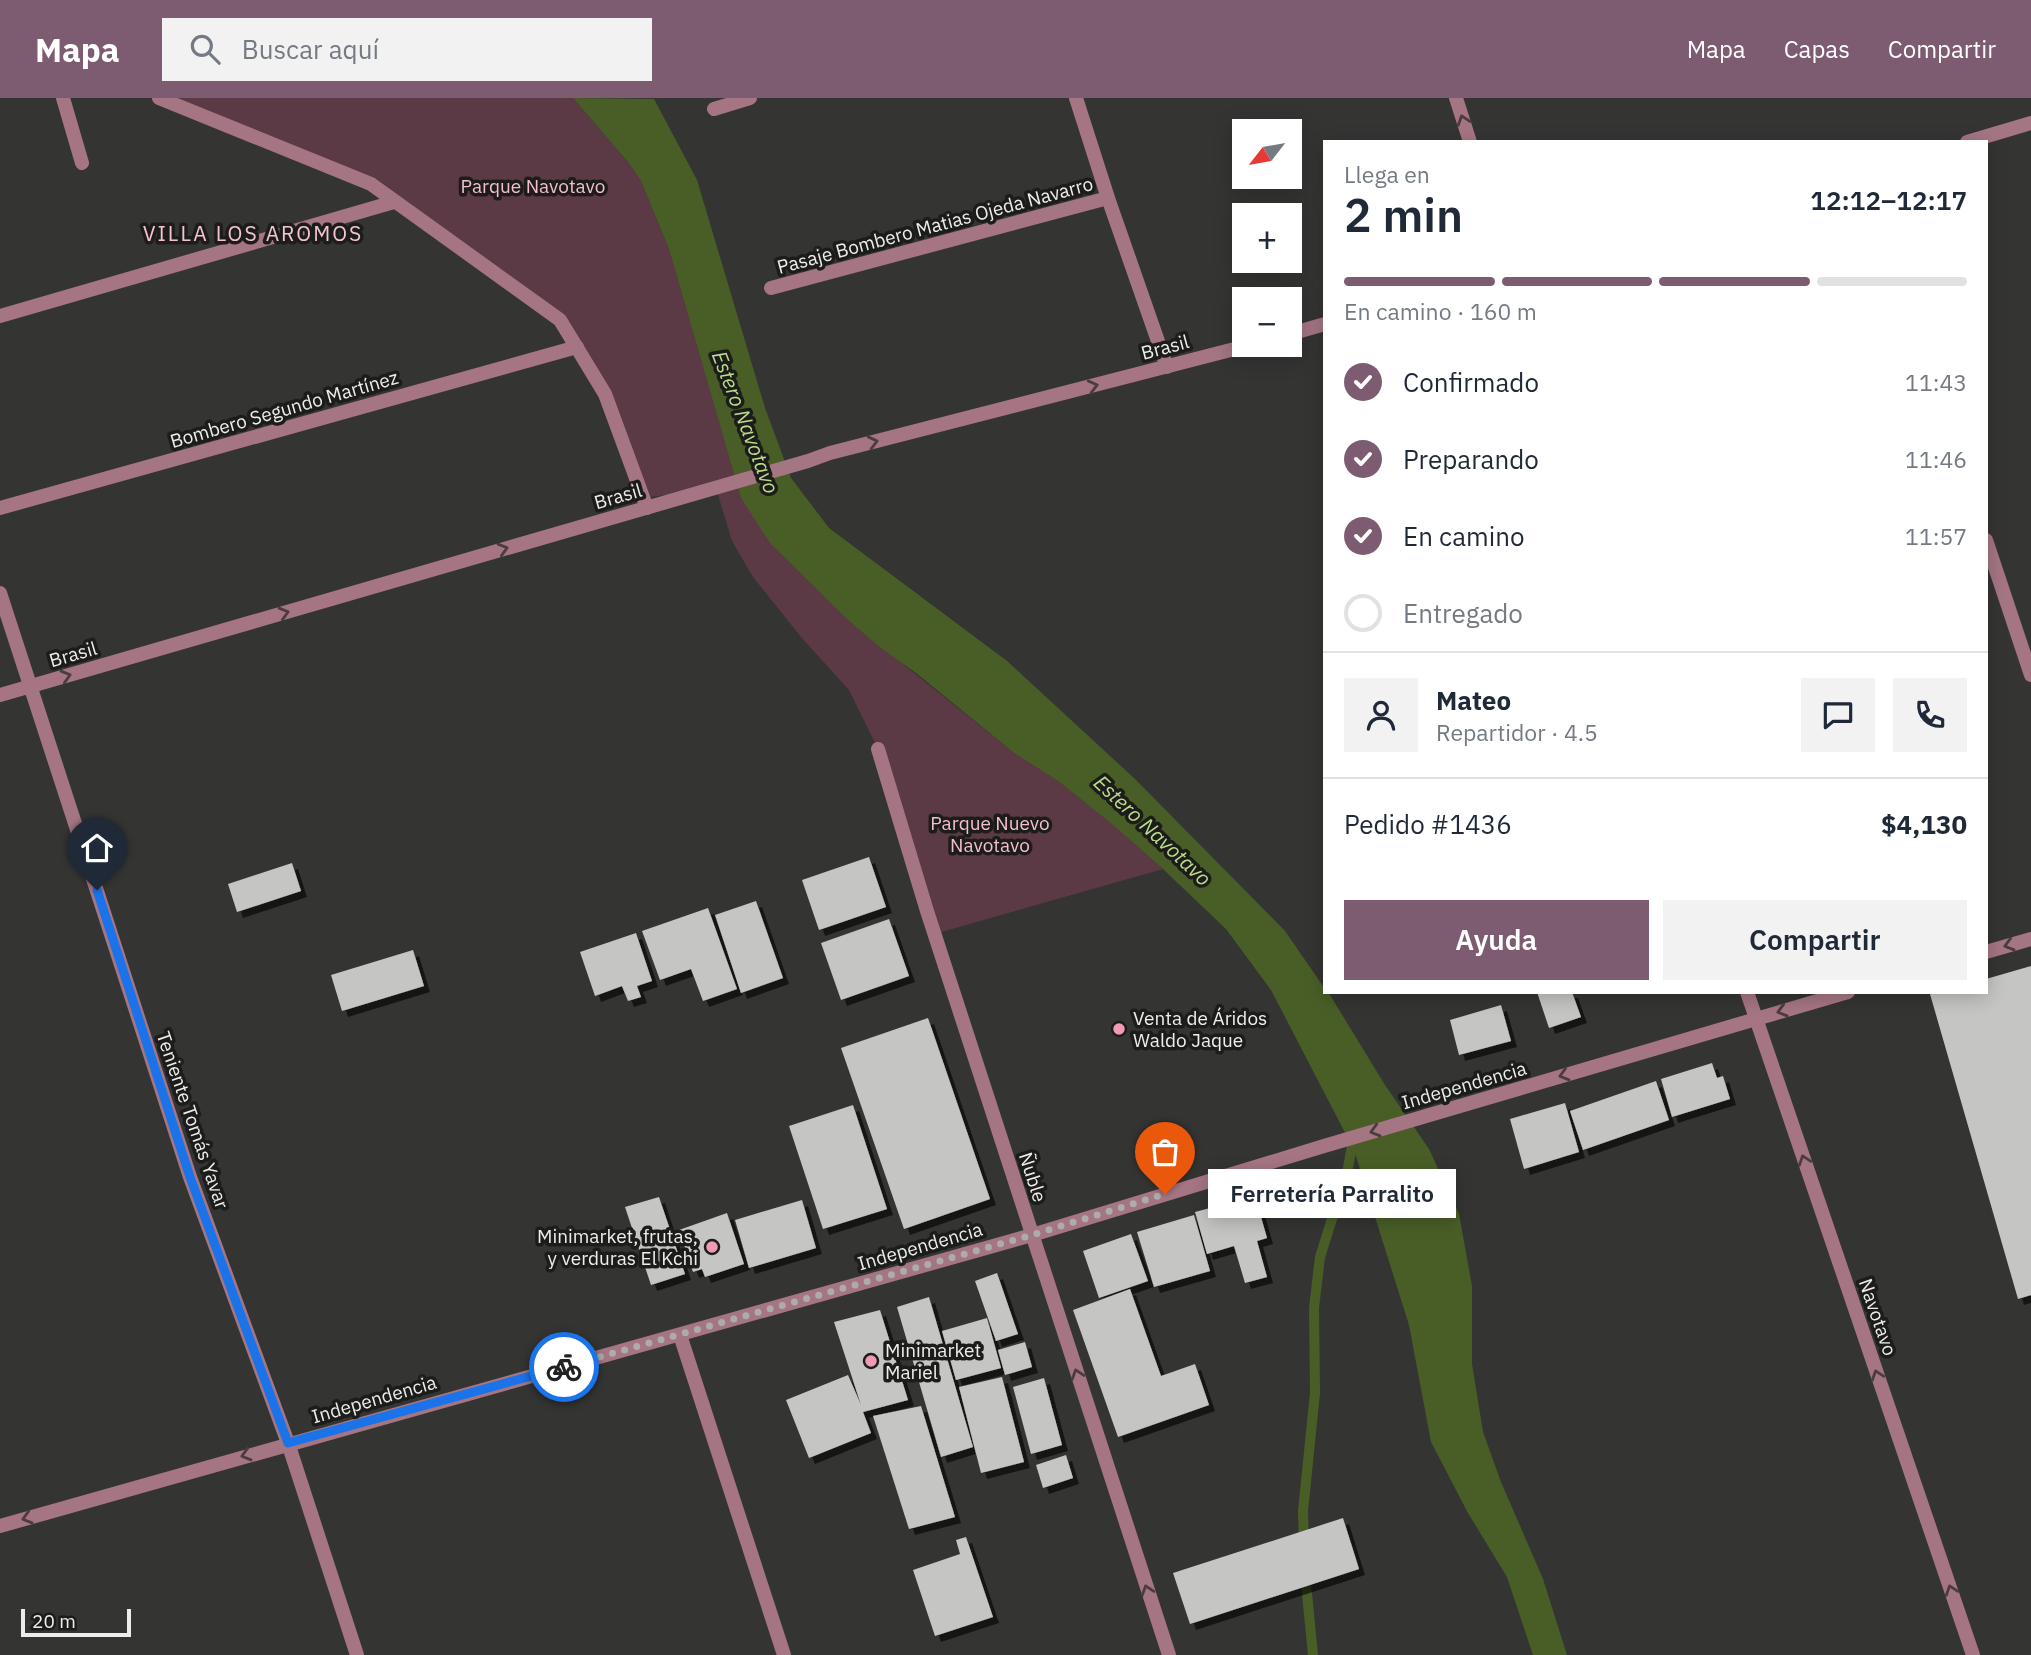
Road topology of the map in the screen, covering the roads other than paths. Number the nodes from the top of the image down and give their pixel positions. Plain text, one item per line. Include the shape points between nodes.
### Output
1 (63, 98) edge
2 (159, 98) edge
3 (750, 98) edge
4 (1076, 98) edge
5 (1456, 98) edge
6 (714, 108) dead end
7 (2031, 123) edge
8 (1469, 140) edge
9 (1973, 140) edge
10 (82, 163) dead end
11 (1108, 198) junction
12 (394, 202) junction
13 (771, 288) dead end
14 (0, 316) edge
15 (1323, 325) edge
16 (1302, 331) edge
17 (577, 347) junction
18 (1232, 350) edge
19 (1167, 367) junction
20 (0, 508) edge
21 (647, 508) junction
22 (1988, 546) edge
23 (0, 593) edge
24 (2031, 676) edge
25 (30, 686) junction
26 (0, 695) edge
27 (878, 749) dead end
28 (2031, 939) edge
29 (1988, 951) edge
30 (1748, 994) edge
31 (1841, 994) edge
32 (1756, 1019) junction
33 (1032, 1235) junction
34 (680, 1335) junction
35 (288, 1443) junction
36 (0, 1526) edge
37 (357, 1655) edge
38 (784, 1655) edge
39 (1168, 1655) edge
40 (1973, 1655) edge

1 - 10 street
2 - 12 street via 371,184
3 - 6 street
4 - 11 street
8 -> 5 street
7 - 9 street
11 - 13 street, Pasaje Bombero Matias Ojeda Navarro
11 - 19 street
12 - 14 street
12 - 17 street via 560,320
15 - 16 street
17 - 20 street, Bombero Segundo Martínez
17 - 21 street via 605,394
18 - 19 street, Brasil
21 -> 19 street, Brasil via 830,453
25 -> 21 street, Brasil
22 - 24 street
23 - 25 street, Teniente Tomás Yavar
25 - 26 street, Brasil
25 - 35 street, Teniente Tomás Yavar via 190,1177
27 - 33 street, Ñuble
28 -> 29 street
30 - 32 street, Navotavo
31 -> 32 street, Independencia
32 -> 33 street, Independencia
40 -> 32 street, Navotavo
33 - 34 street, Independencia
39 -> 33 street, Ñuble
34 - 35 street, Independencia
34 - 38 street
35 -> 36 street, Independencia
35 - 37 street, Teniente Tomás Yavar

